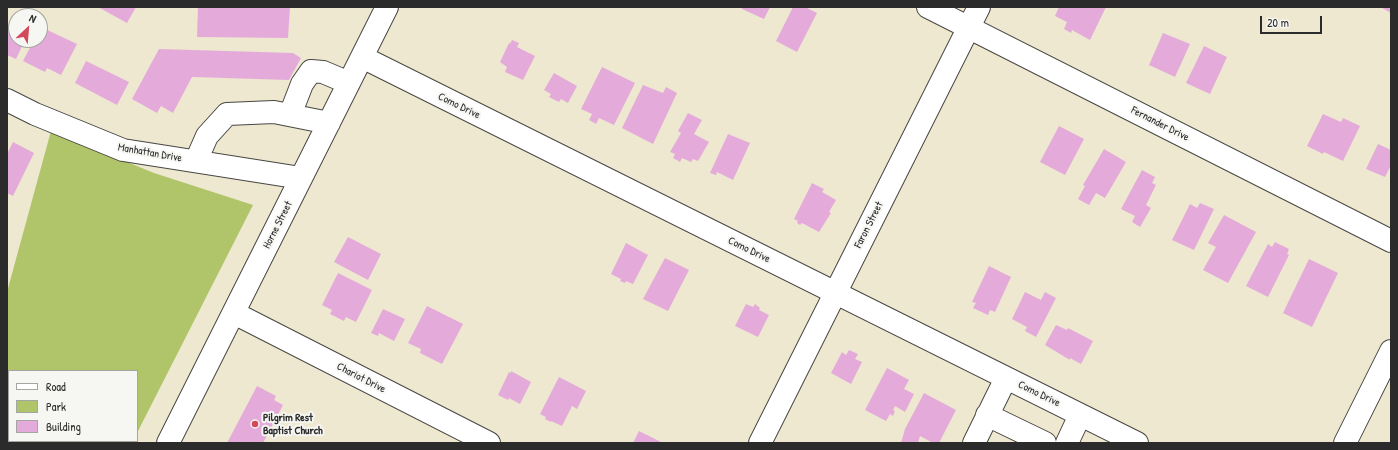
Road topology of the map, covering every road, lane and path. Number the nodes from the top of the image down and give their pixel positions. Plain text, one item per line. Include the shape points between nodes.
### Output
1 (387, 7) edge
2 (928, 7) edge
3 (979, 7) edge
4 (968, 28) junction
5 (362, 57) junction
6 (349, 83) junction
7 (7, 100) edge
8 (290, 115) junction
9 (329, 123) junction
10 (196, 161) junction
11 (301, 178) junction
12 (1391, 242) edge
13 (835, 293) junction
14 (234, 312) junction
15 (1391, 351) edge
16 (1006, 378) junction
17 (987, 415) junction
18 (1080, 415) junction
19 (168, 443) edge
20 (489, 443) edge
21 (760, 443) edge
22 (974, 443) edge
23 (1045, 443) edge
24 (1067, 443) edge
25 (1137, 443) edge
26 (1345, 443) edge

1 - 5 street, Horne Street
2 - 4 street, Fernander Drive
3 - 4 street, Faron Street
4 - 12 street, Fernander Drive
4 - 13 street, Faron Street
5 - 6 street, Horne Street
5 - 13 street, Como Drive
6 - 8 street via 323,72 311,71 302,84
6 - 9 street, Horne Street
7 - 10 street, Manhattan Drive via 123,150
8 - 9 street
8 - 10 street via 274,112 227,114 207,136
9 - 11 street, Horne Street
10 - 11 street, Manhattan Drive
11 - 14 street, Horne Street
13 - 16 street, Como Drive
13 - 21 street, Faron Street
14 - 19 street, Horne Street
14 - 20 street, Chariot Drive
15 - 26 street
16 - 17 street
16 - 18 street, Como Drive
17 - 22 street
17 - 23 street
18 - 24 street
18 - 25 street, Como Drive

